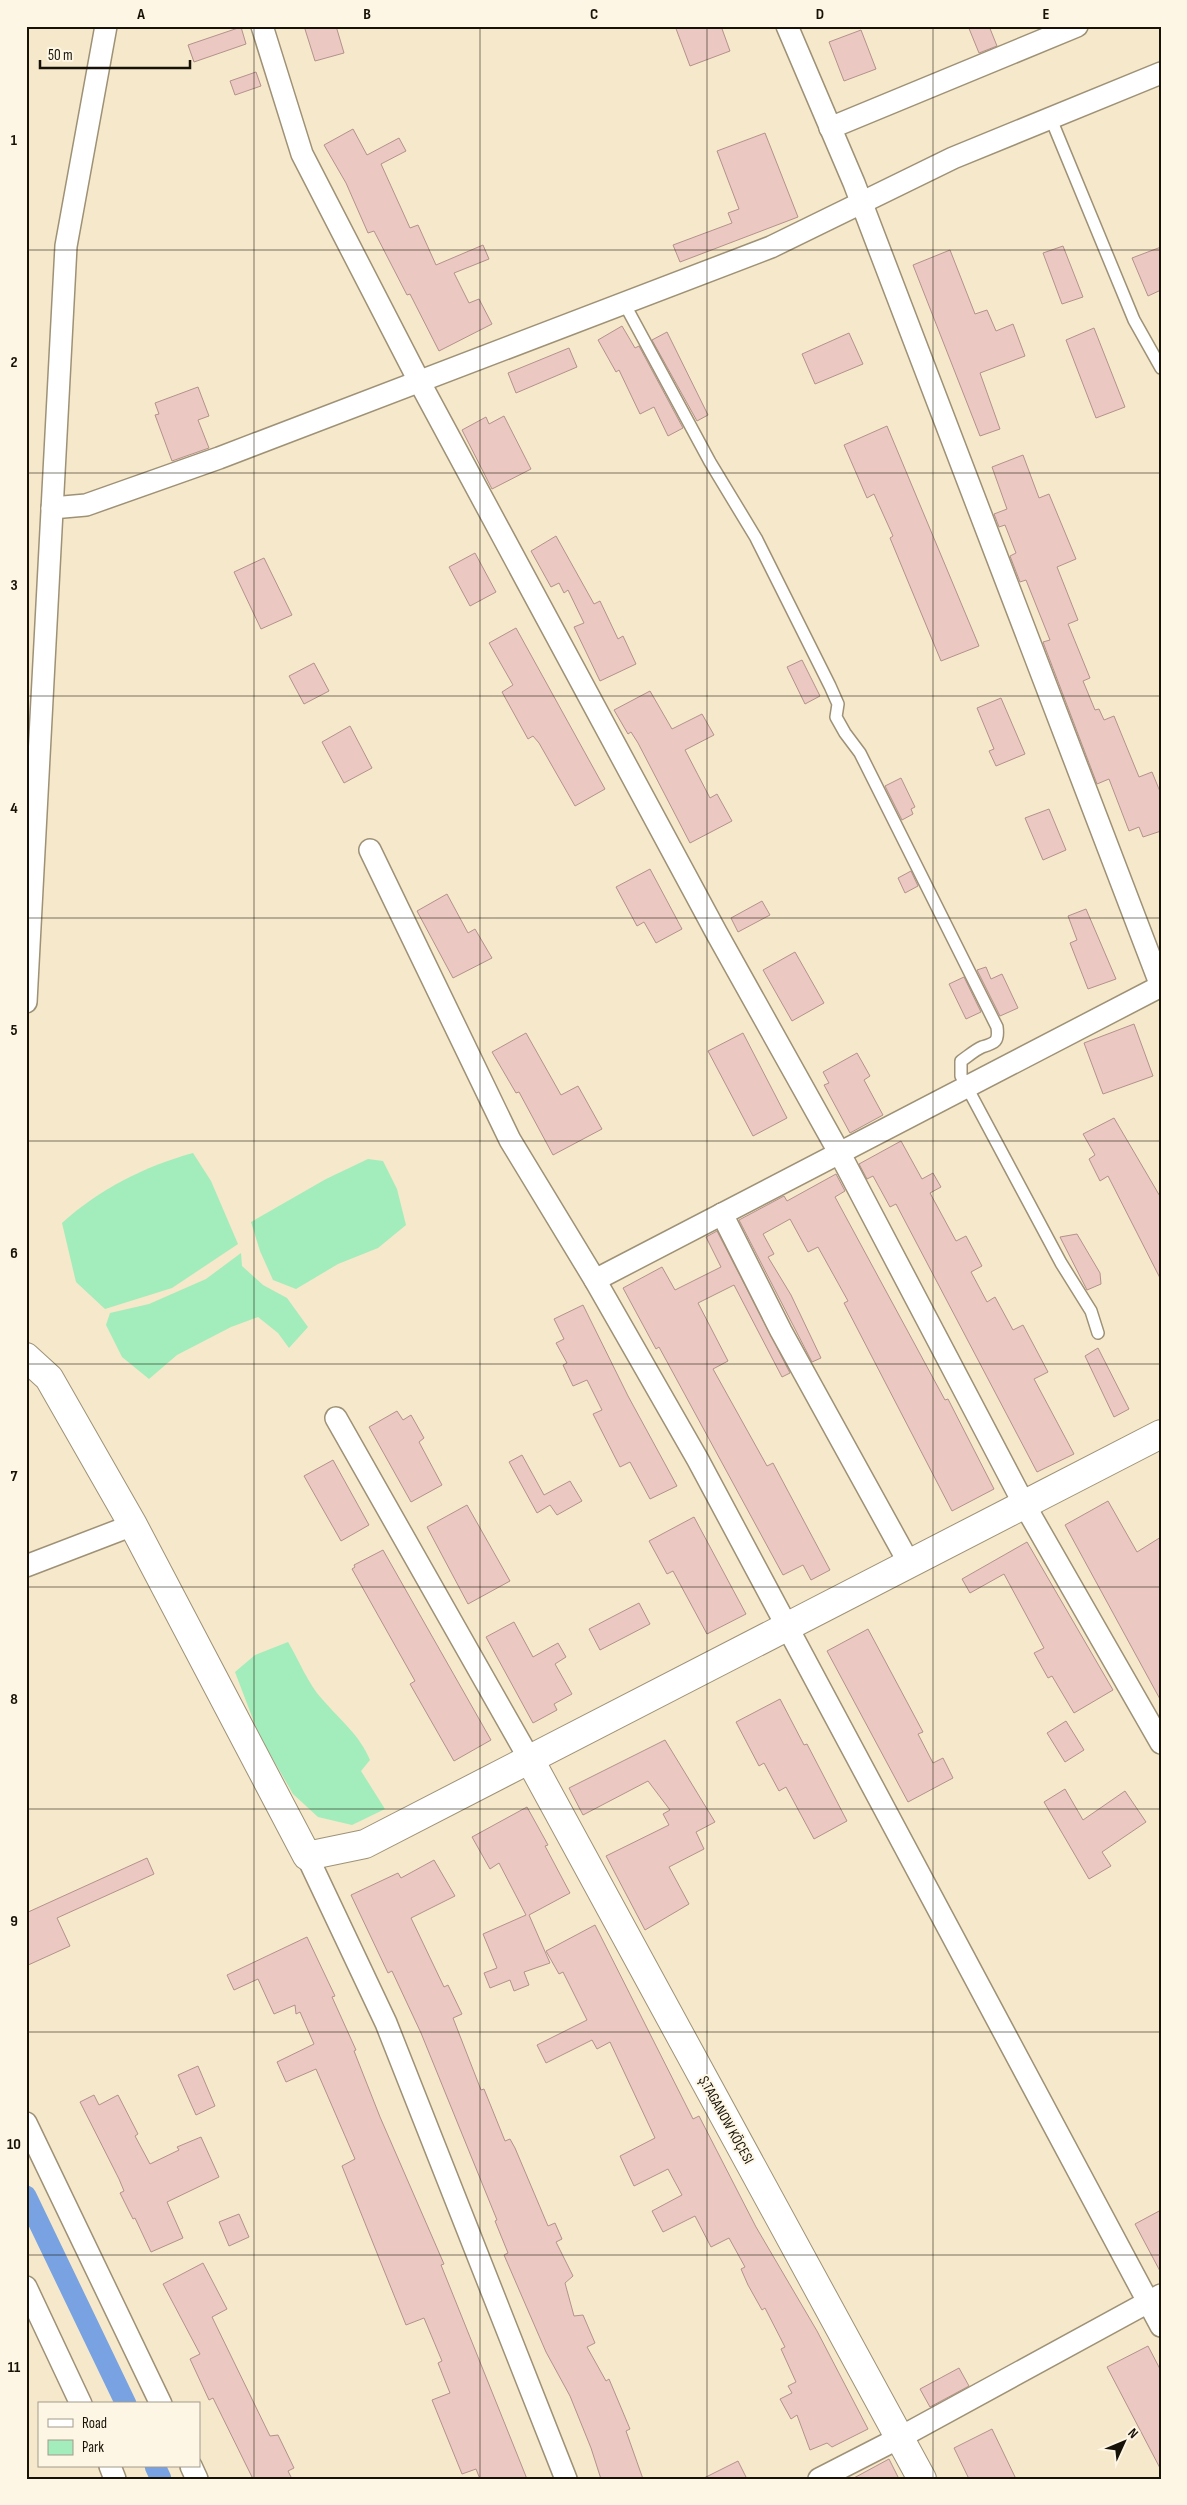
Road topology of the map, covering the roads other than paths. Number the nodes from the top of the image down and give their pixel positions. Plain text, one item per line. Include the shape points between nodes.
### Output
1 (106, 26) edge
2 (262, 26) edge
3 (787, 26) edge
4 (1077, 26) edge
5 (1161, 73) edge
6 (1051, 119) junction
7 (830, 128) junction
8 (861, 203) junction
9 (624, 303) junction
10 (1161, 368) edge
11 (419, 381) junction
12 (52, 508) junction
13 (370, 850) dead end
14 (1161, 986) edge
15 (26, 1002) edge
16 (968, 1087) junction
17 (840, 1154) junction
18 (722, 1214) junction
19 (595, 1280) junction
20 (1098, 1334) dead end
21 (26, 1357) edge
22 (336, 1418) dead end
23 (1161, 1434) edge
24 (1024, 1504) junction
25 (133, 1525) junction
26 (909, 1563) junction
27 (26, 1566) edge
28 (786, 1626) junction
29 (1161, 1743) edge
30 (530, 1760) junction
31 (307, 1856) junction
32 (26, 2123) edge
33 (26, 2287) edge
34 (1154, 2298) edge
35 (1161, 2326) edge
36 (81, 2402) edge
37 (160, 2402) edge
38 (899, 2438) junction
39 (566, 2479) edge
40 (819, 2479) edge
41 (922, 2479) edge

1 - 12 street via 66,246
2 - 11 street via 302,154
3 - 7 street
4 - 7 street
5 - 6 street
6 - 8 street via 953,158
6 - 10 lane via 1134,320
7 - 8 street
8 - 9 street via 771,247
8 - 14 street
9 - 11 street
9 - 16 lane via 710,462 756,538 830,686 838,704 836,717 860,753 997,1027 994,1043 961,1061 961,1076
11 - 12 street via 86,505
11 - 17 street via 716,932
12 - 15 street
13 - 19 street via 510,1140
14 - 16 street
16 - 17 street
16 - 20 lane via 1056,1255 1091,1310
17 - 18 street
17 - 24 street
18 - 19 street
18 - 26 street via 781,1331
19 - 28 street via 698,1460
21 - 25 street via 49,1378
22 - 30 street
23 - 24 street
24 - 26 street
24 - 29 street
25 - 27 street
25 - 31 street
26 - 28 street
28 - 30 street
28 - 34 street
30 - 31 street via 365,1844
30 - 38 street, Ş.TAGANOW KÖÇESI
31 - 39 street via 386,2023
32 - 37 street
33 - 36 street
34 - 35 street
34 - 38 street
38 - 40 street
38 - 41 street, Ş.TAGANOW KÖÇESI

